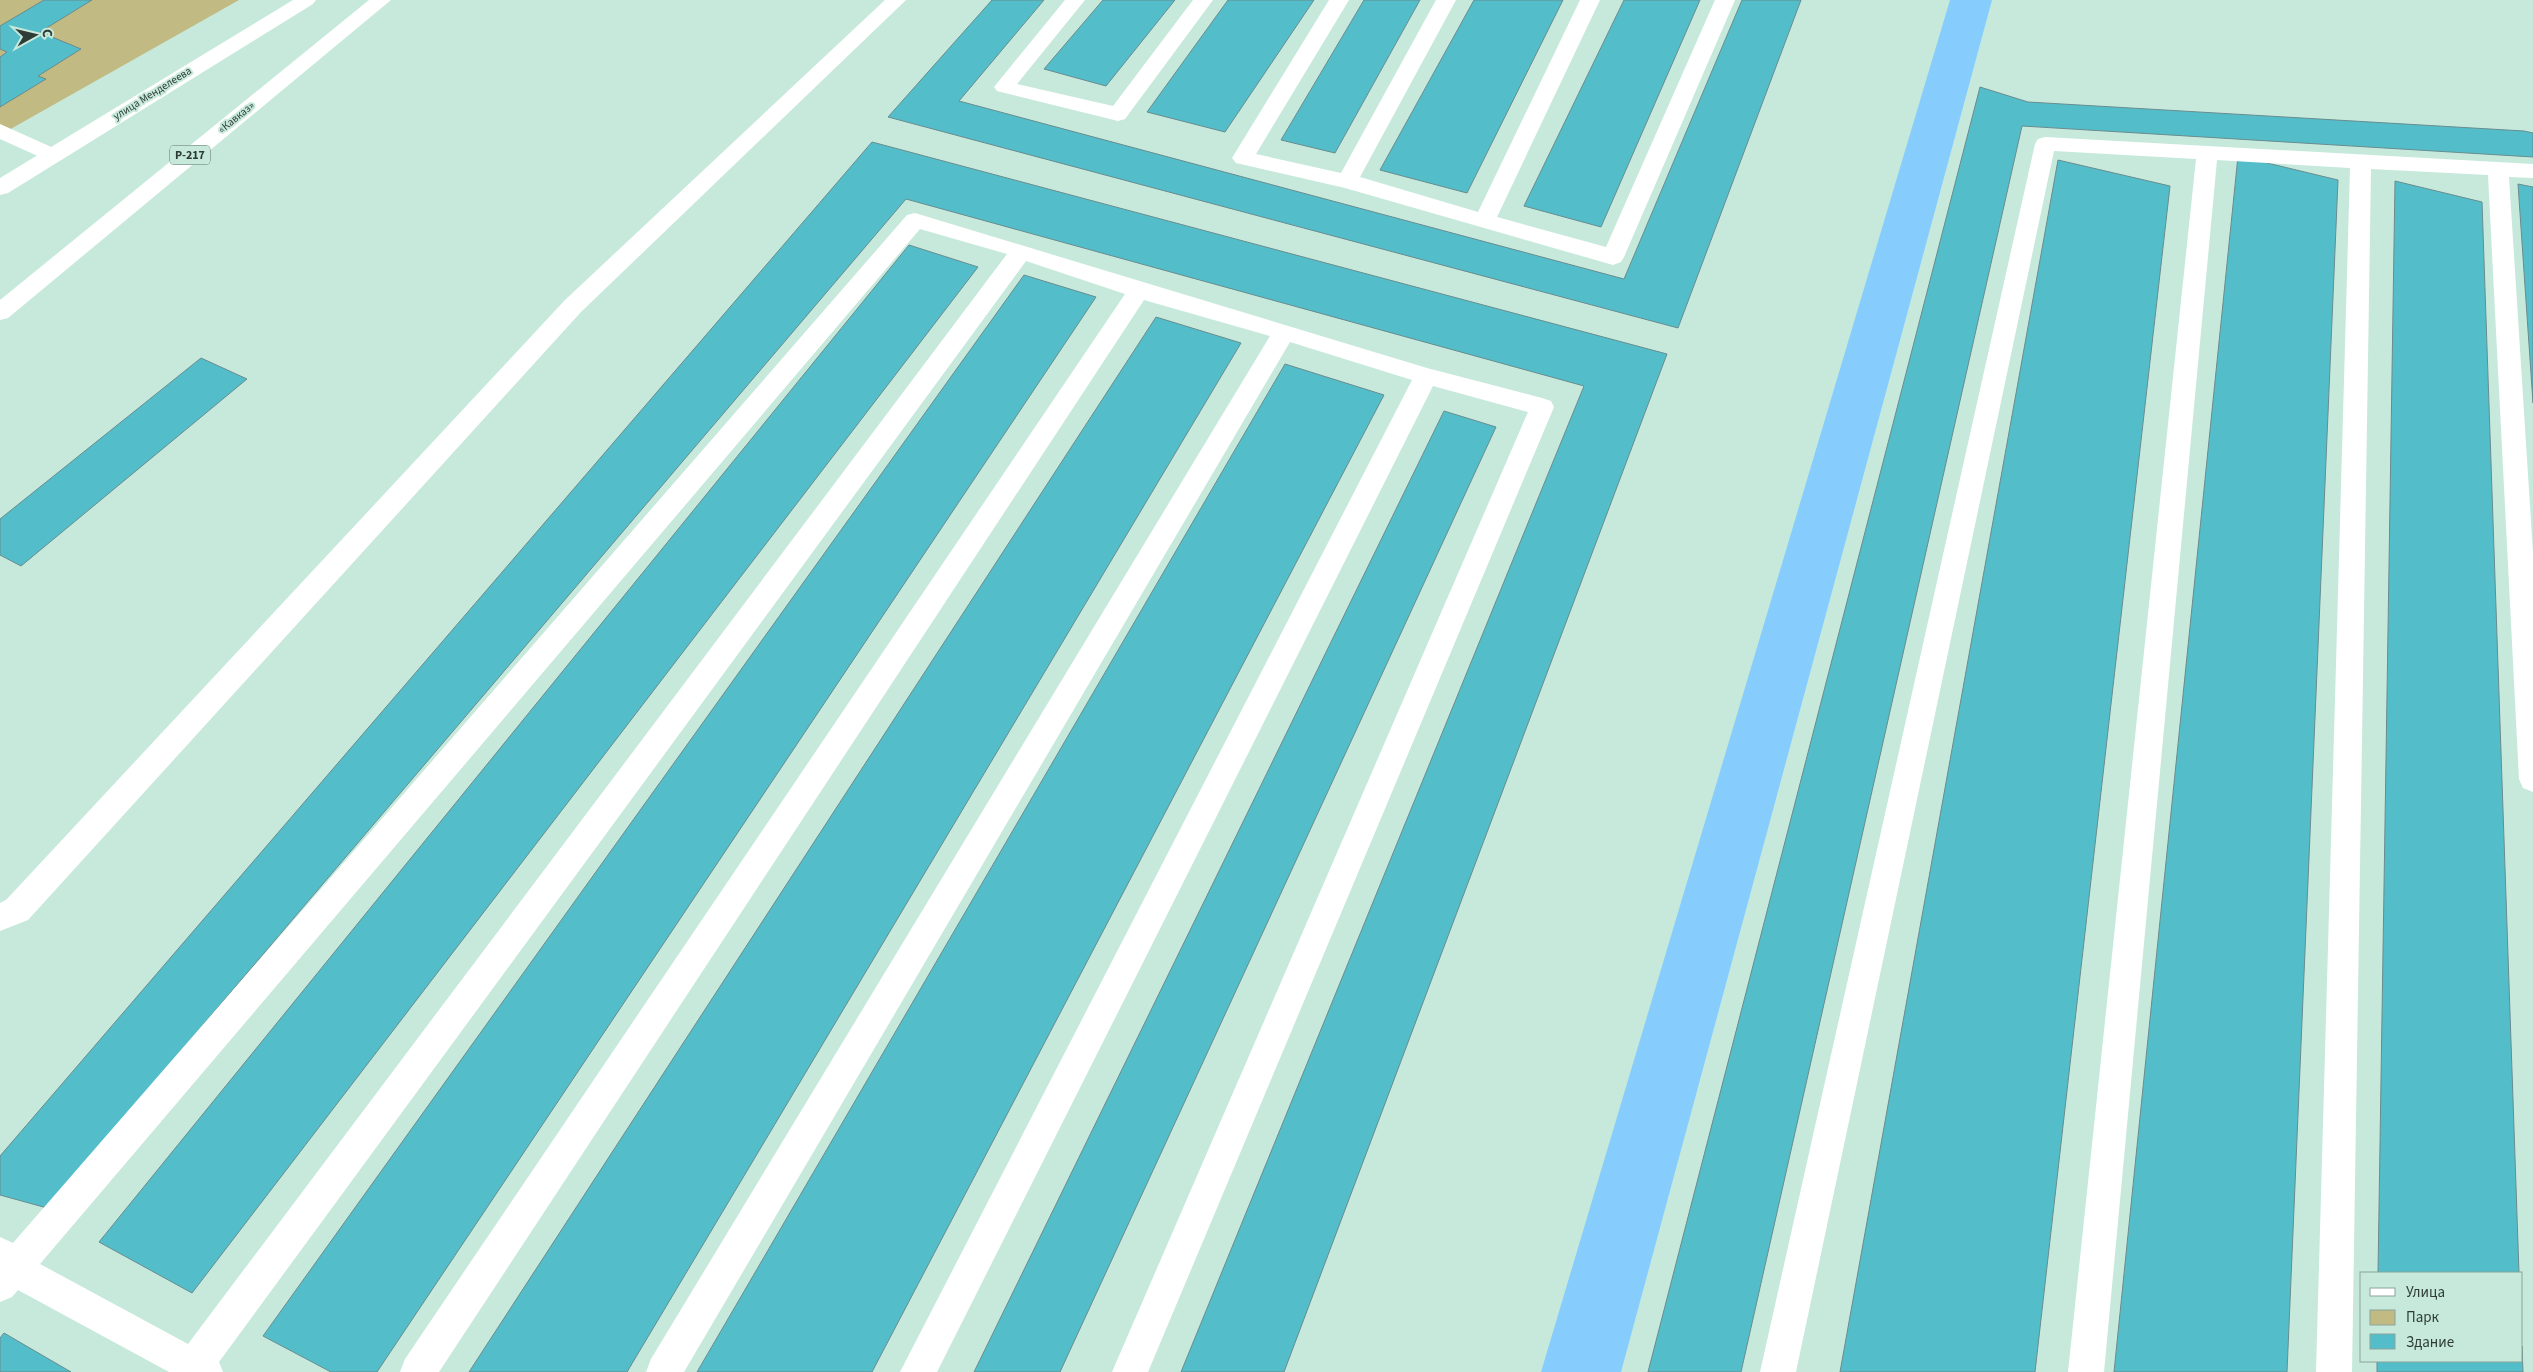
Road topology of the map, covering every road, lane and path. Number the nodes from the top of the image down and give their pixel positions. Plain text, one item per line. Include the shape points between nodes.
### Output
1 (306, 0) edge
2 (382, 0) edge
3 (896, 0) edge
4 (1075, 0) edge
5 (1203, 0) edge
6 (1339, 0) edge
7 (1446, 0) edge
8 (1590, 0) edge
9 (1725, 0) edge
10 (0, 131) edge
11 (2207, 153) junction
12 (51, 155) junction
13 (2361, 161) junction
14 (2498, 169) junction
15 (2533, 171) edge
16 (1348, 181) junction
17 (0, 188) edge
18 (1484, 221) junction
19 (1022, 251) junction
20 (1140, 290) junction
21 (0, 312) edge
22 (1284, 332) junction
23 (1426, 376) junction
24 (2533, 778) edge
25 (0, 916) edge
26 (5, 1269) edge
27 (196, 1370) edge
28 (418, 1372) edge
29 (664, 1372) edge
30 (918, 1372) edge
31 (1130, 1372) edge
32 (1778, 1372) edge
33 (2086, 1372) edge
34 (2334, 1372) edge

1 - 12 main road, улица Менделеева
2 - 21 main road, «Кавказ» / Р-217
3 - 25 main road via 573,306 16,910
4 - 5 main road via 1004,87 1118,114
6 - 16 main road via 1243,158
7 - 16 main road
8 - 18 main road
9 - 18 main road via 1613,257
10 - 12 main road
11 - 13 main road
11 - 32 main road via 2044,144
11 - 33 main road
12 - 17 main road, улица Менделеева
13 - 14 main road
13 - 34 main road
14 - 15 main road
14 - 24 main road
16 - 18 main road
19 - 20 main road
19 - 26 main road via 915,220
19 - 27 main road
20 - 22 main road
20 - 28 main road
22 - 23 main road
22 - 29 main road
23 - 30 main road
23 - 31 main road via 1542,407
26 - 27 main road

